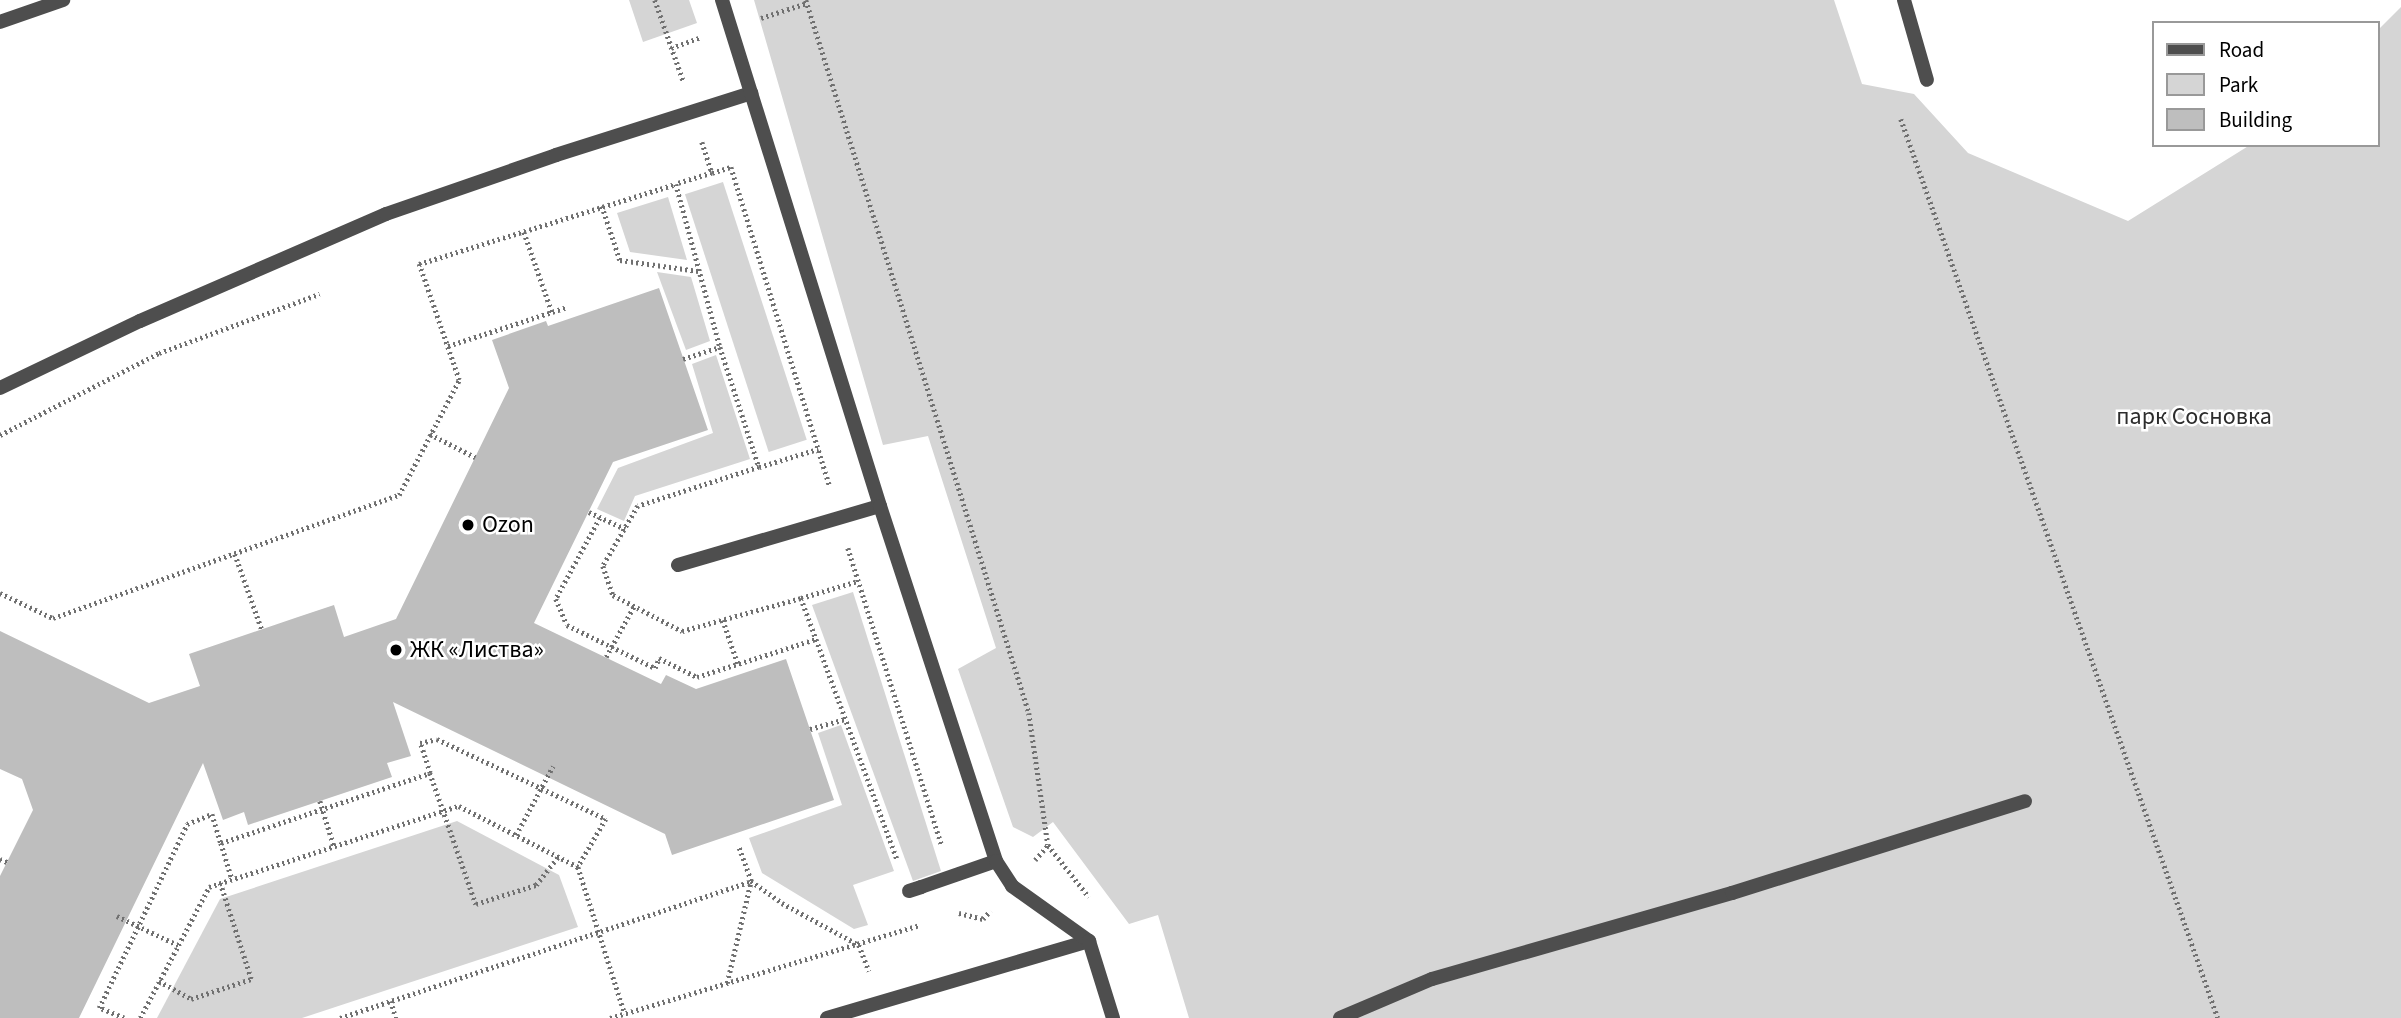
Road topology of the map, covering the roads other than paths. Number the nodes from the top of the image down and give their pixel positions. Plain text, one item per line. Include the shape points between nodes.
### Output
1 (64, 0) edge
2 (722, 0) edge
3 (1903, 0) edge
4 (0, 22) edge
5 (1927, 80) dead end
6 (751, 93) junction
7 (0, 388) edge
8 (880, 506) junction
9 (678, 565) dead end
10 (2025, 801) dead end
11 (996, 861) junction
12 (915, 889) dead end
13 (1089, 941) junction
14 (827, 1018) edge
15 (1113, 1018) edge
16 (1340, 1018) edge

1 - 4 street
2 - 6 street
3 - 5 street
6 - 7 street via 386,214 140,321
6 - 8 street
8 - 9 street
8 - 11 street
10 - 16 street via 1732,893 1432,979
11 - 12 street
11 - 13 street via 1012,886
13 - 14 street
13 - 15 street

